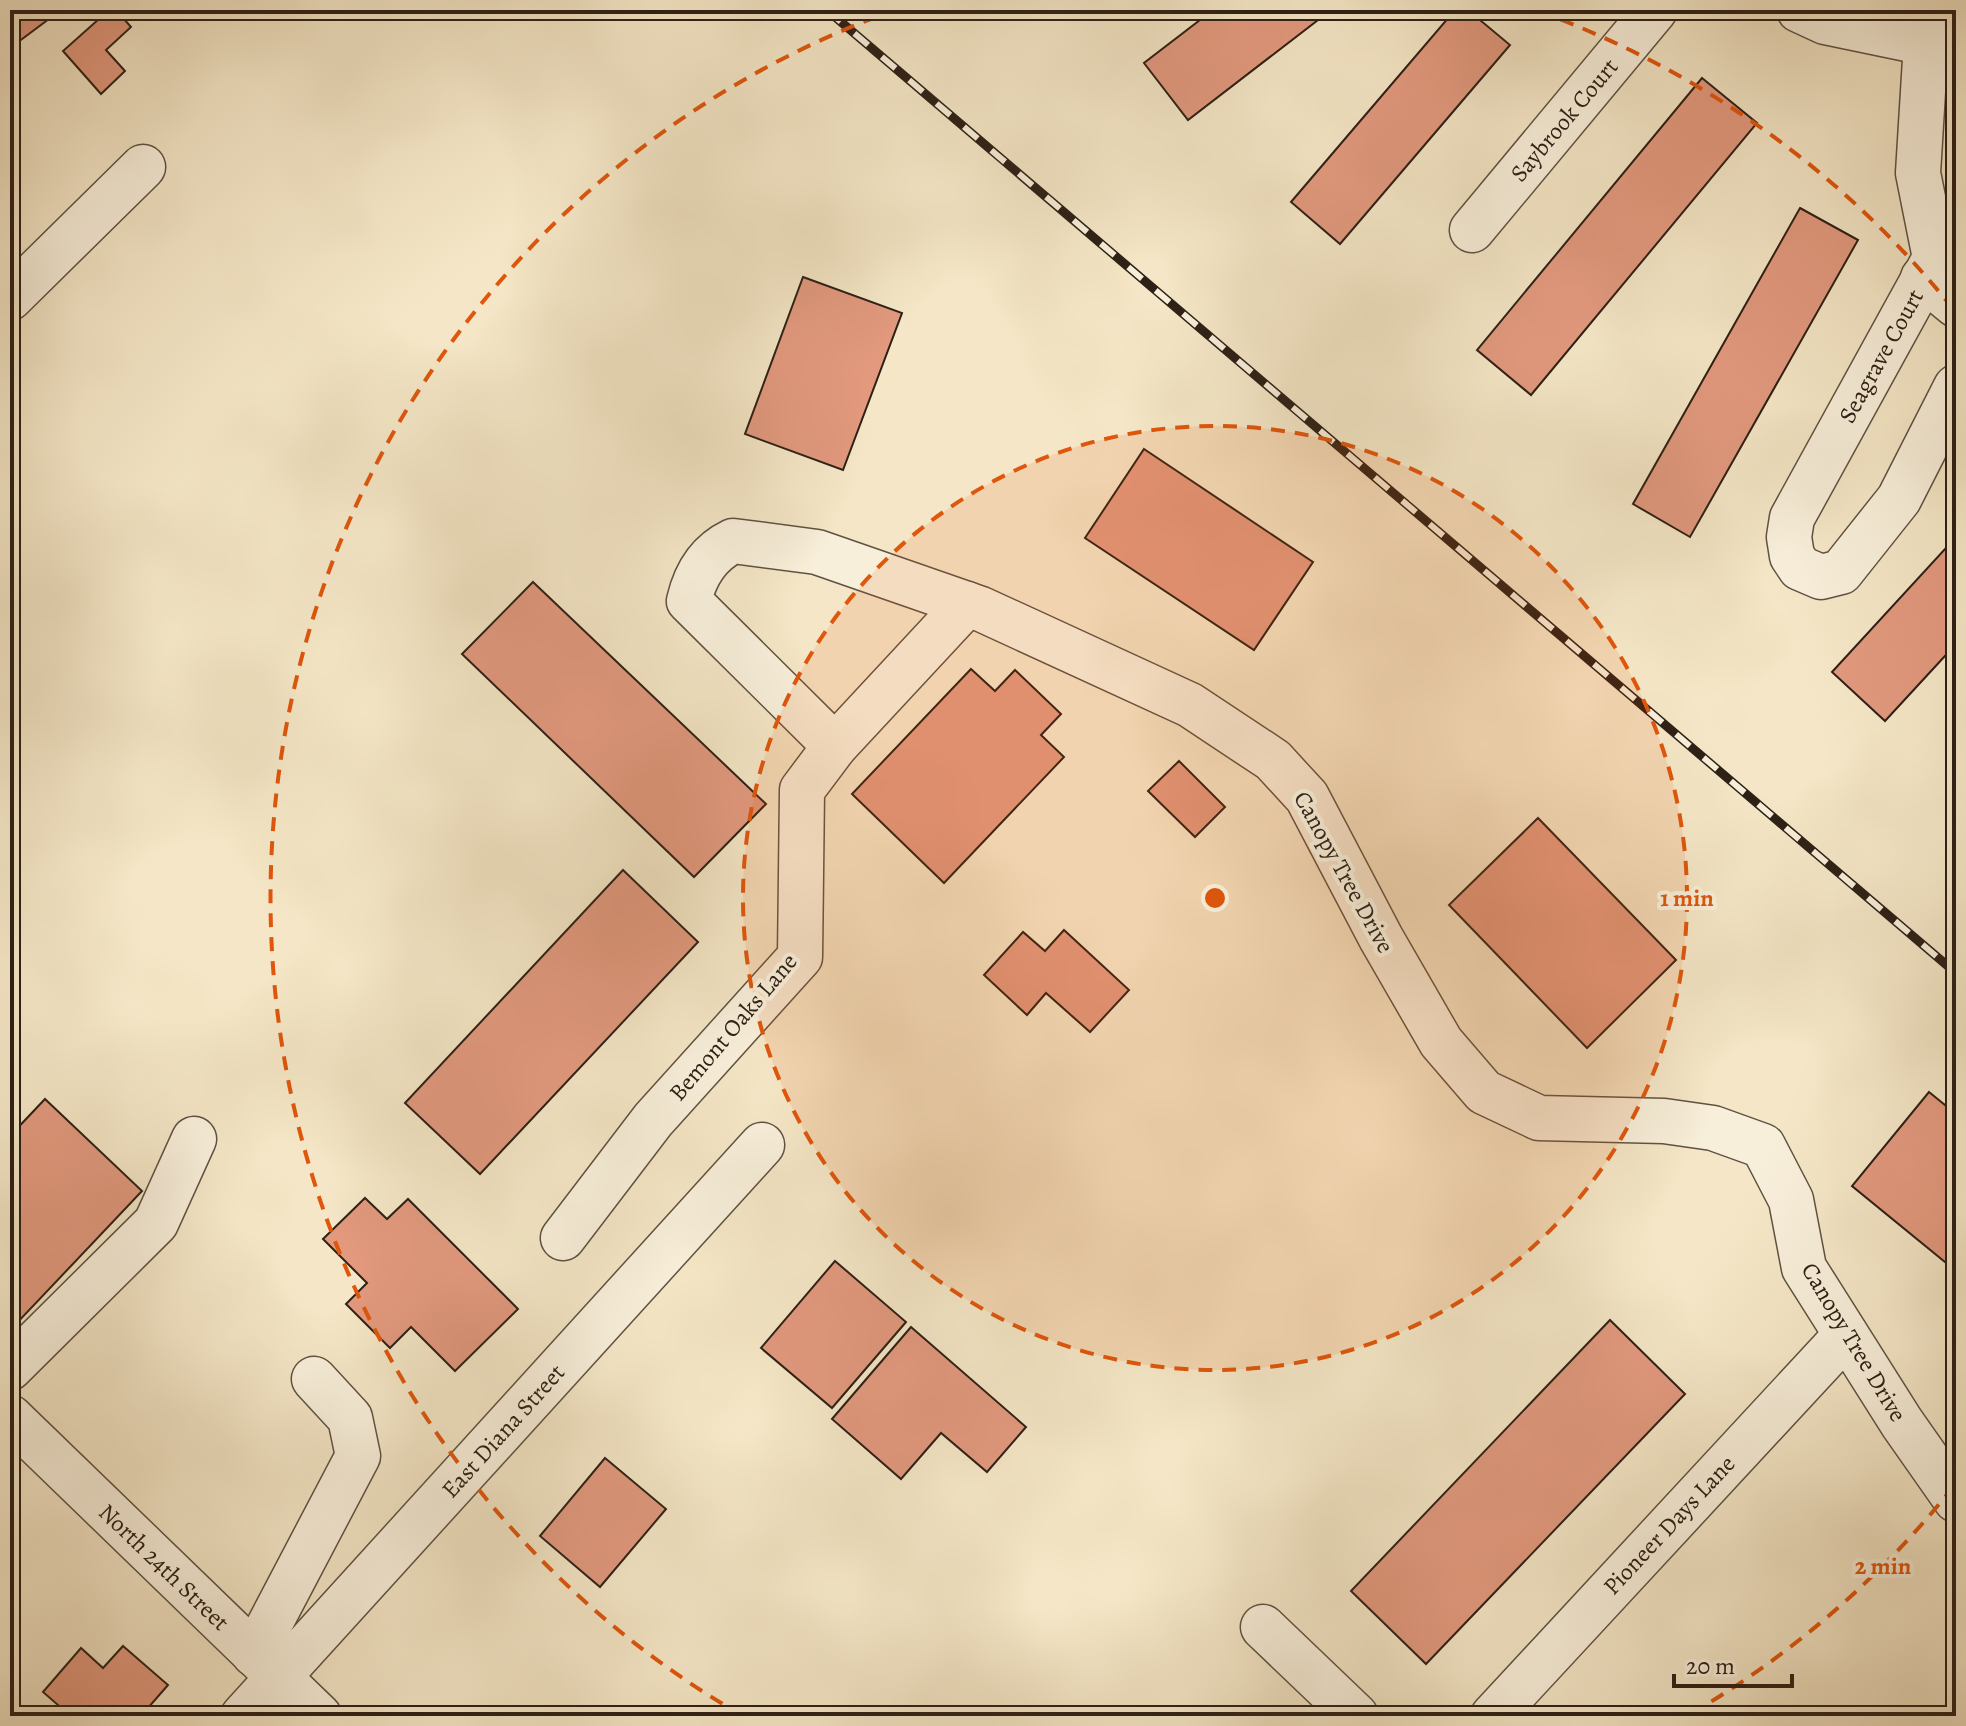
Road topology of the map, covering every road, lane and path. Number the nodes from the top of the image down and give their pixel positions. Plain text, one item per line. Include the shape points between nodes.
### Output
1 (1655, 10) edge
2 (1799, 10) edge
3 (1941, 39) edge
4 (143, 167) dead end
5 (1472, 230) dead end
6 (1940, 292) edge
7 (10, 298) edge
8 (1956, 387) edge
9 (967, 604) junction
10 (835, 746) junction
11 (194, 1139) dead end
12 (762, 1145) dead end
13 (563, 1238) dead end
14 (1846, 1335) junction
15 (10, 1368) edge
16 (314, 1379) dead end
17 (10, 1417) edge
18 (1956, 1500) edge
19 (1263, 1627) dead end
20 (266, 1666) junction
21 (243, 1716) edge
22 (319, 1716) edge
23 (1356, 1716) edge
24 (1493, 1716) edge

1 - 5 street, Saybrook Court
2 - 3 street via 1825,22
3 - 6 street, Seagrave Court via 1918,173
4 - 7 street
6 - 8 street, Seagrave Court via 1792,518 1792,556 1800,568 1821,577 1841,572 1899,499
9 - 10 street, Bemont Oaks Lane
9 - 10 street, Canopy Tree Drive via 817,552 733,541 713,555 695,578 689,601
9 - 14 street, Canopy Tree Drive via 1190,705 1273,760 1307,797 1441,1042 1484,1092 1539,1118 1664,1121 1713,1128 1763,1146 1791,1200 1804,1268
10 - 13 street, Bemont Oaks Lane via 802,790 800,957 653,1120
11 - 15 street via 156,1223
12 - 20 street, East Diana Street
14 - 18 street, Canopy Tree Drive
14 - 24 street, Pioneer Days Lane
16 - 20 street via 350,1418 358,1456
17 - 20 street, North 24th Street
19 - 23 street
20 - 21 street, East Diana Street
20 - 22 street, North 24th Street

